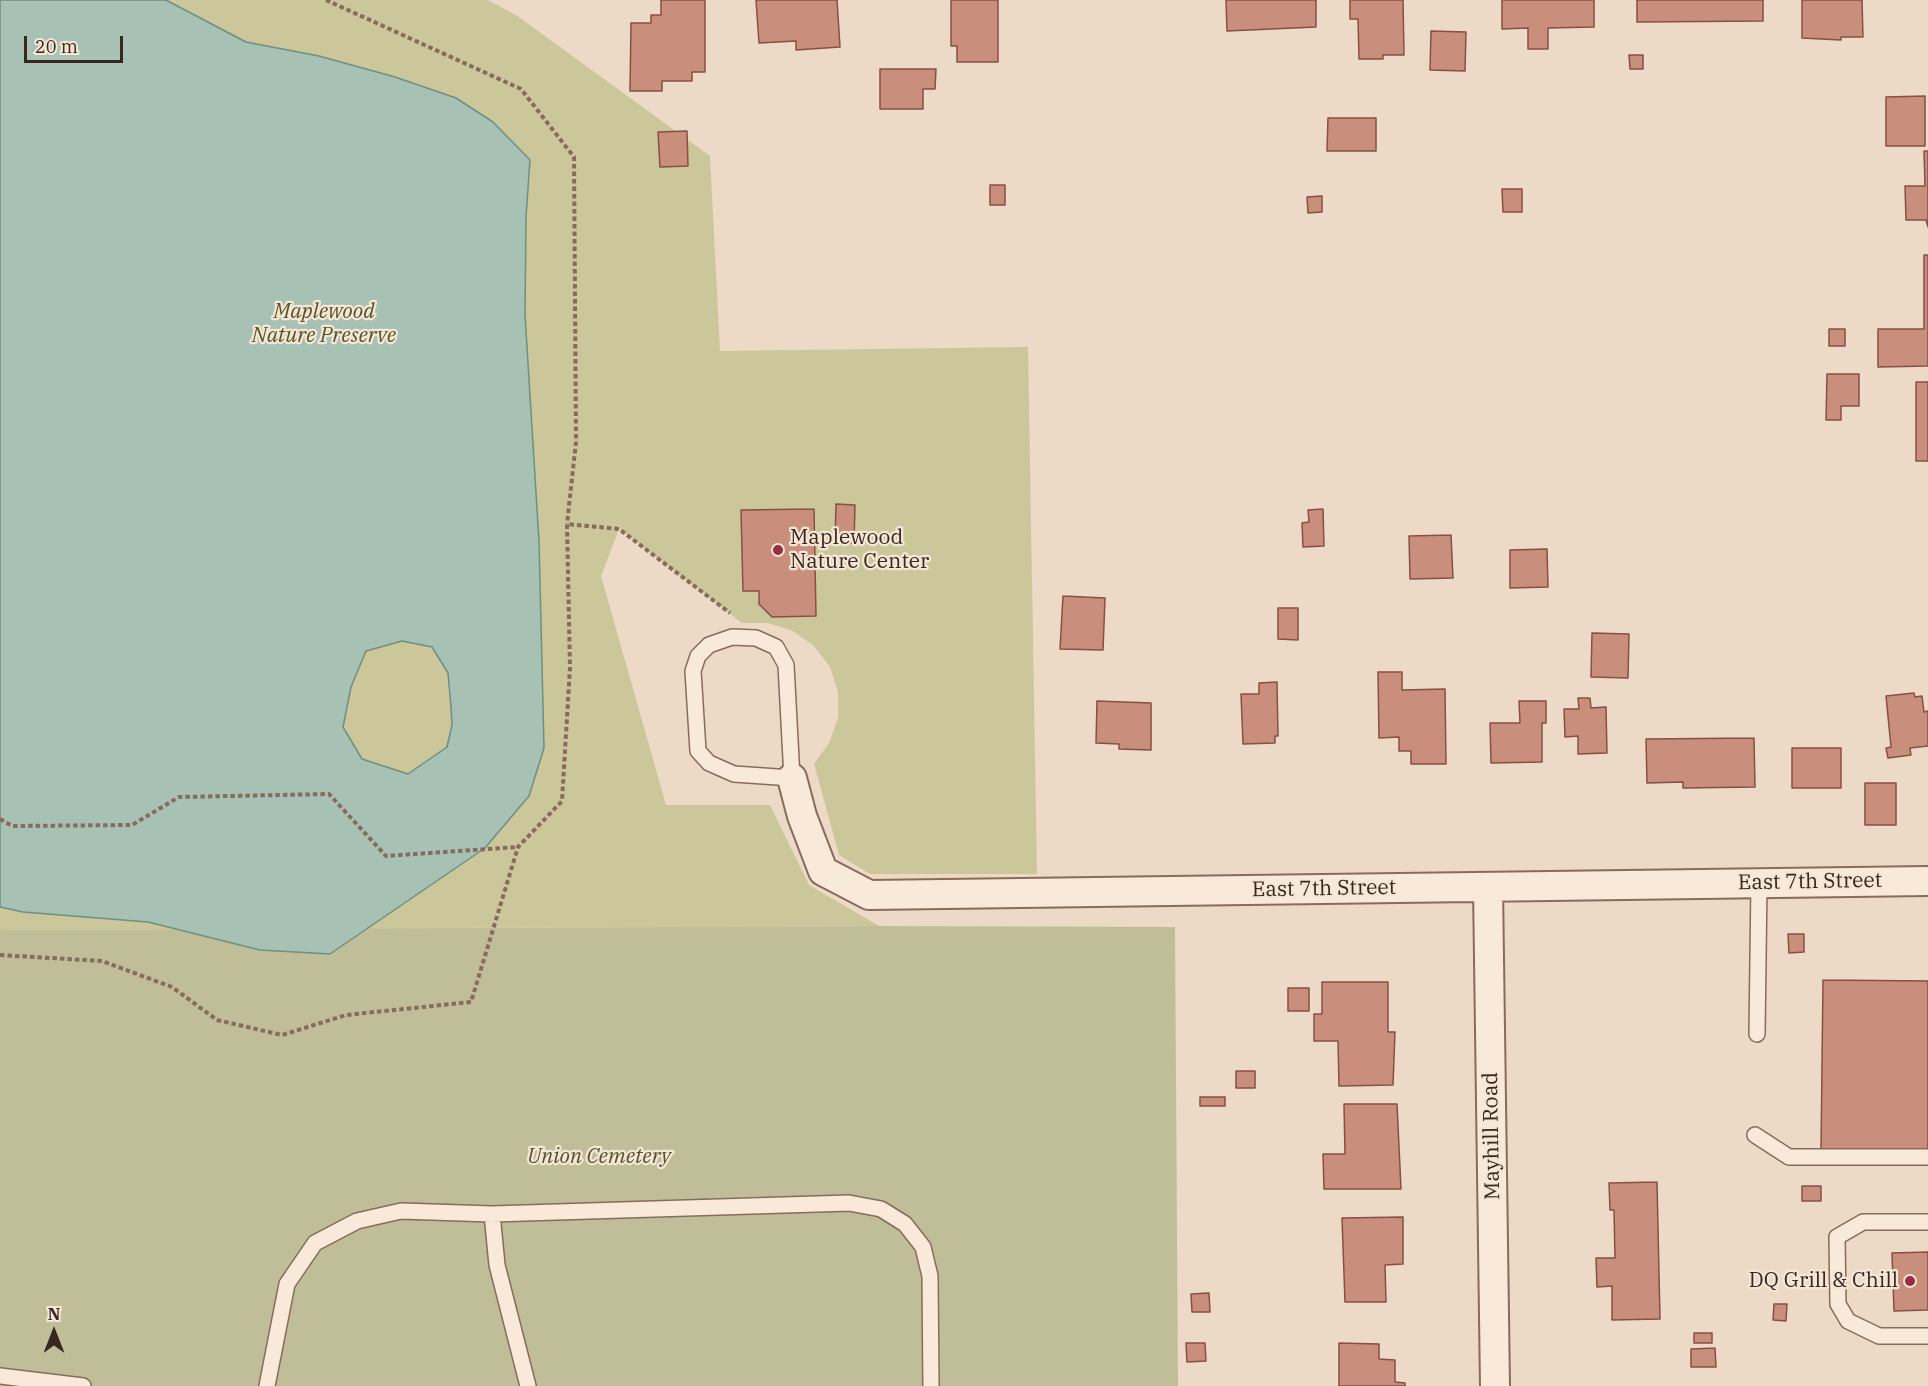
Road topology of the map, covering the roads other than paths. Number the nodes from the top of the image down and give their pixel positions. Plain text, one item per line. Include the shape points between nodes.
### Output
1 (792, 778) junction
2 (1928, 881) edge
3 (1759, 883) junction
4 (1488, 887) junction
5 (1757, 1034) dead end
6 (1755, 1135) dead end
7 (1928, 1157) edge
8 (492, 1214) junction
9 (1928, 1222) edge
10 (1928, 1336) edge
11 (0, 1376) edge
12 (83, 1386) edge
13 (267, 1386) edge
14 (528, 1386) edge
15 (931, 1386) edge
16 (1495, 1386) edge

1 - 1 lane via 786,665 776,647 756,638 732,637 709,645 698,656 693,671 698,751 709,763 734,774
1 - 4 street, East 7th Street via 824,871 869,895
2 - 3 street, East 7th Street
3 - 4 street, East 7th Street
3 - 5 lane
4 - 16 street, Mayhill Road
6 - 7 lane via 1790,1157
8 - 13 lane via 401,1211 357,1221 315,1243 287,1284
8 - 14 lane via 497,1265
8 - 15 lane via 849,1203 881,1209 905,1224 923,1246 930,1276
9 - 10 lane via 1863,1222 1837,1237 1838,1304 1848,1322 1879,1336
11 - 12 lane

